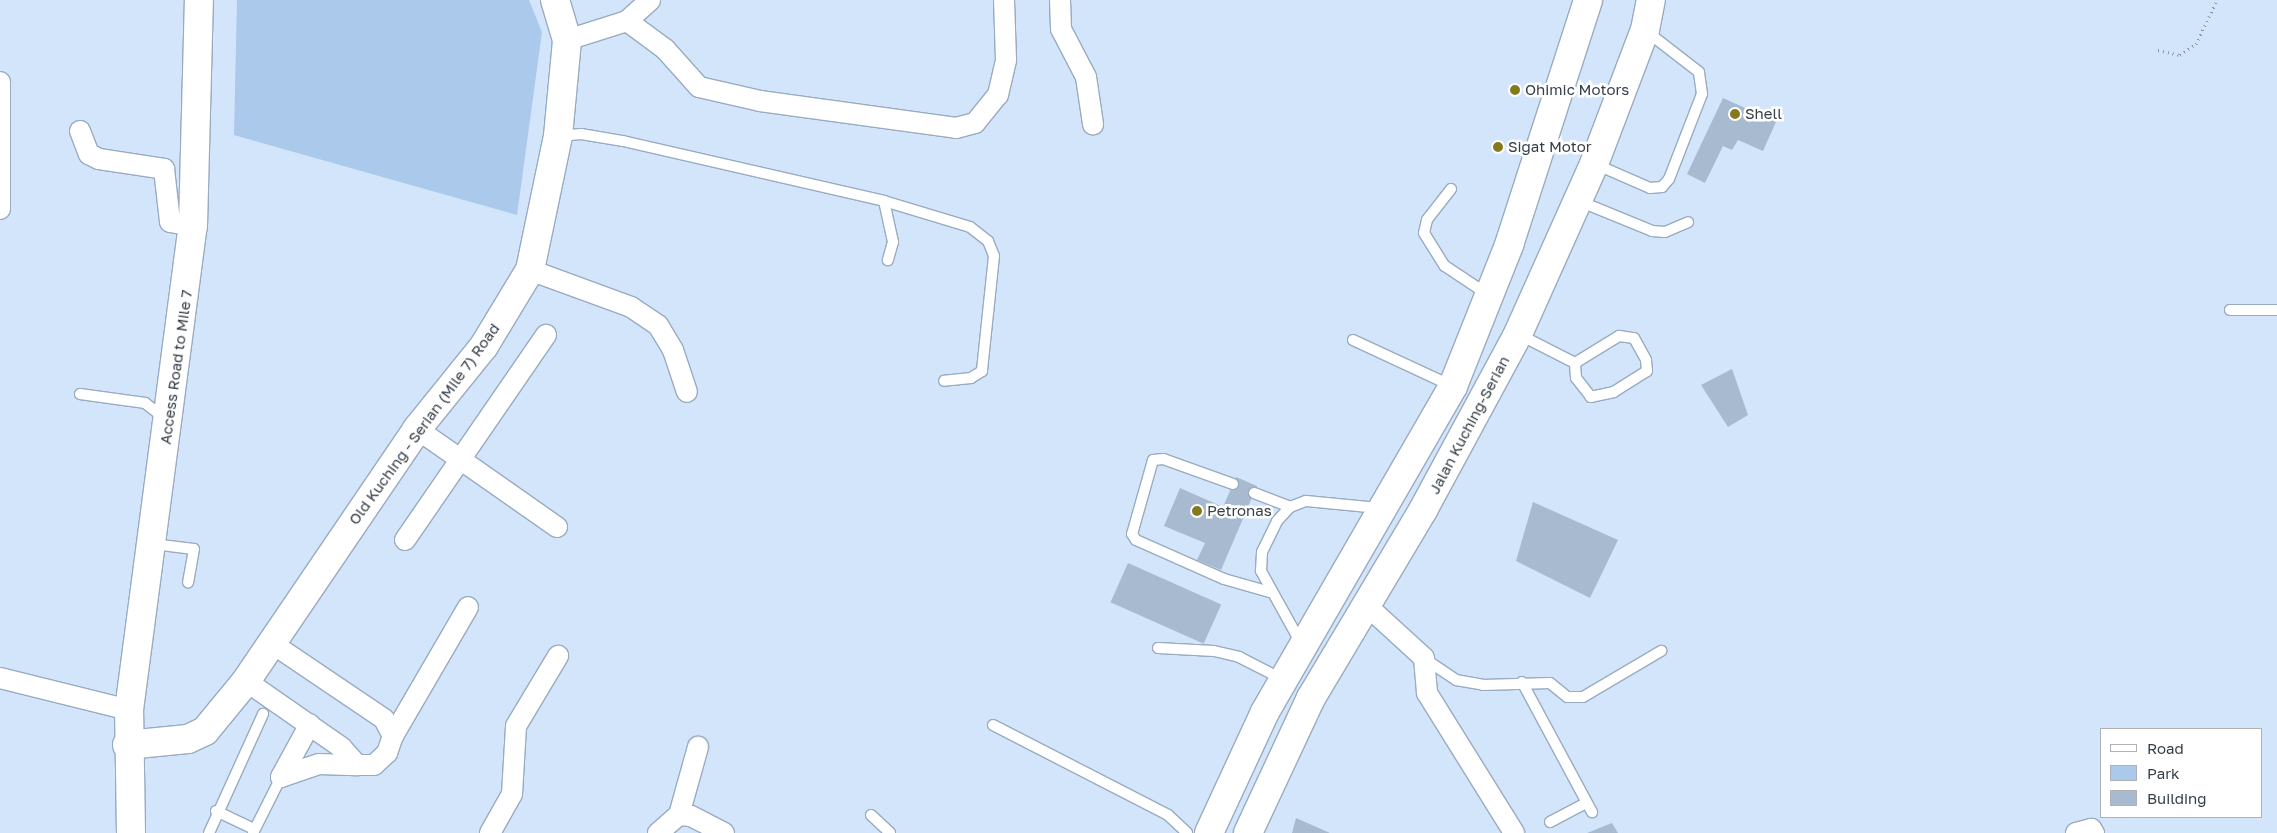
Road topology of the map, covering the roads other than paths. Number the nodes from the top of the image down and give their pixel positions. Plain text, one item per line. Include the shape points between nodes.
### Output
1 (199, 0) edge
2 (555, 0) edge
3 (650, 0) edge
4 (1004, 0) edge
5 (1060, 0) edge
6 (1588, 0) edge
7 (1652, 0) edge
8 (627, 21) junction
9 (1645, 30) junction
10 (567, 40) junction
11 (0, 82) edge
12 (1093, 124) dead end
13 (80, 130) dead end
14 (558, 136) junction
15 (1594, 164) junction
16 (1451, 189) dead end
17 (884, 200) junction
18 (1579, 201) junction
19 (0, 209) edge
20 (1688, 222) dead end
21 (193, 226) junction
22 (888, 260) dead end
23 (530, 270) junction
24 (1490, 296) junction
25 (2230, 310) dead end
26 (2277, 310) edge
27 (1518, 334) junction
28 (546, 335) dead end
29 (1352, 340) dead end
30 (1575, 363) junction
31 (944, 381) dead end
32 (1452, 386) junction
33 (687, 392) dead end
34 (80, 394) dead end
35 (169, 421) junction
36 (417, 429) junction
37 (462, 460) junction
38 (1233, 484) dead end
39 (1254, 493) dead end
40 (1290, 507) junction
41 (1381, 508) junction
42 (557, 527) dead end
43 (405, 540) dead end
44 (150, 543) junction
45 (188, 582) dead end
46 (1270, 592) junction
47 (1364, 603) junction
48 (468, 607) dead end
49 (270, 642) junction
50 (1302, 646) junction
51 (1158, 648) dead end
52 (1661, 651) dead end
53 (558, 656) dead end
54 (1424, 658) junction
55 (0, 678) edge
56 (1283, 680) junction
57 (246, 681) junction
58 (1522, 682) junction
59 (263, 714) dead end
60 (310, 724) junction
61 (993, 725) dead end
62 (128, 729) junction
63 (393, 736) junction
64 (698, 747) dead end
65 (357, 765) junction
66 (281, 777) junction
67 (216, 811) junction
68 (679, 815) junction
69 (871, 815) dead end
70 (1550, 822) dead end
71 (253, 831) edge
72 (131, 833) edge
73 (209, 833) edge
74 (490, 833) edge
75 (658, 833) edge
76 (724, 833) edge
77 (890, 833) edge
78 (1187, 833) edge
79 (1209, 833) edge
80 (1248, 833) edge
81 (1514, 833) edge
82 (2076, 833) edge
83 (2094, 833) edge

1 - 21 main road, Access Road to Mile 7
2 - 10 main road, Old Kuching - Serian (Mile 7) Road
3 - 8 street
4 - 8 street via 1006,60 998,94 974,122 956,128 760,101 699,87 665,49
5 - 12 street via 1061,29 1086,77
6 - 24 main road
7 - 9 main road, Jalan Kuching-Serian
8 - 10 street
9 - 15 main road, Jalan Kuching-Serian
9 - 15 lane via 1700,72 1702,94 1669,179 1662,187 1650,188
10 - 14 main road, Old Kuching - Serian (Mile 7) Road
11 - 19 street
13 - 21 street via 88,154 99,159 164,169 170,222
14 - 17 lane via 581,134 623,141
14 - 23 main road, Old Kuching - Serian (Mile 7) Road
15 - 18 main road, Jalan Kuching-Serian
16 - 24 lane via 1427,220 1424,233 1445,266
17 - 22 lane via 893,242
17 - 31 lane via 970,227 988,240 994,256 982,371 970,378
18 - 20 lane via 1652,231 1665,232
18 - 27 main road, Jalan Kuching-Serian
21 - 35 main road, Access Road to Mile 7
23 - 33 street via 631,307 658,325 673,350
23 - 36 main road, Old Kuching - Serian (Mile 7) Road via 484,346
24 - 32 main road
25 - 26 lane
27 - 30 lane
27 - 47 main road, Jalan Kuching-Serian via 1423,510
28 - 37 street
29 - 32 lane
30 - 30 lane via 1603,344 1627,336 1634,338 1646,360 1647,371 1638,380 1598,399 1582,390
32 - 41 main road
34 - 35 lane via 145,403
35 - 44 main road, Access Road to Mile 7
36 - 37 street
36 - 49 main road, Old Kuching - Serian (Mile 7) Road
37 - 42 street
37 - 43 street
38 - 46 lane via 1163,459 1153,460 1132,534 1136,540 1224,579
39 - 40 lane
40 - 41 lane via 1306,501
40 - 46 lane via 1262,552 1261,571
41 - 50 main road
44 - 45 lane via 194,549
44 - 62 main road, Access Road to Mile 7
46 - 50 lane
47 - 54 street
47 - 80 main road, Jalan Kuching-Serian via 1311,698
48 - 63 street
49 - 57 main road, Old Kuching - Serian (Mile 7) Road
49 - 63 street via 384,719
50 - 56 main road
51 - 56 lane via 1222,653
52 - 58 lane via 1583,696 1567,696 1550,683
53 - 74 street via 516,726 512,794
54 - 58 lane via 1456,680 1483,685
54 - 81 street via 1427,693
55 - 62 street
56 - 79 main road
57 - 60 street
57 - 62 main road, Old Kuching - Serian (Mile 7) Road via 205,731 182,740 160,732
58 - 70 lane via 1589,807
59 - 67 lane
60 - 65 street
60 - 66 street
61 - 78 lane via 1168,815
62 - 72 main road, Access Road to Mile 7
63 - 65 street via 382,760
64 - 68 street
65 - 66 street via 319,764
66 - 71 lane
67 - 71 lane
67 - 73 lane
68 - 75 street
68 - 76 street via 692,816
69 - 77 lane
82 - 83 street via 2091,829

